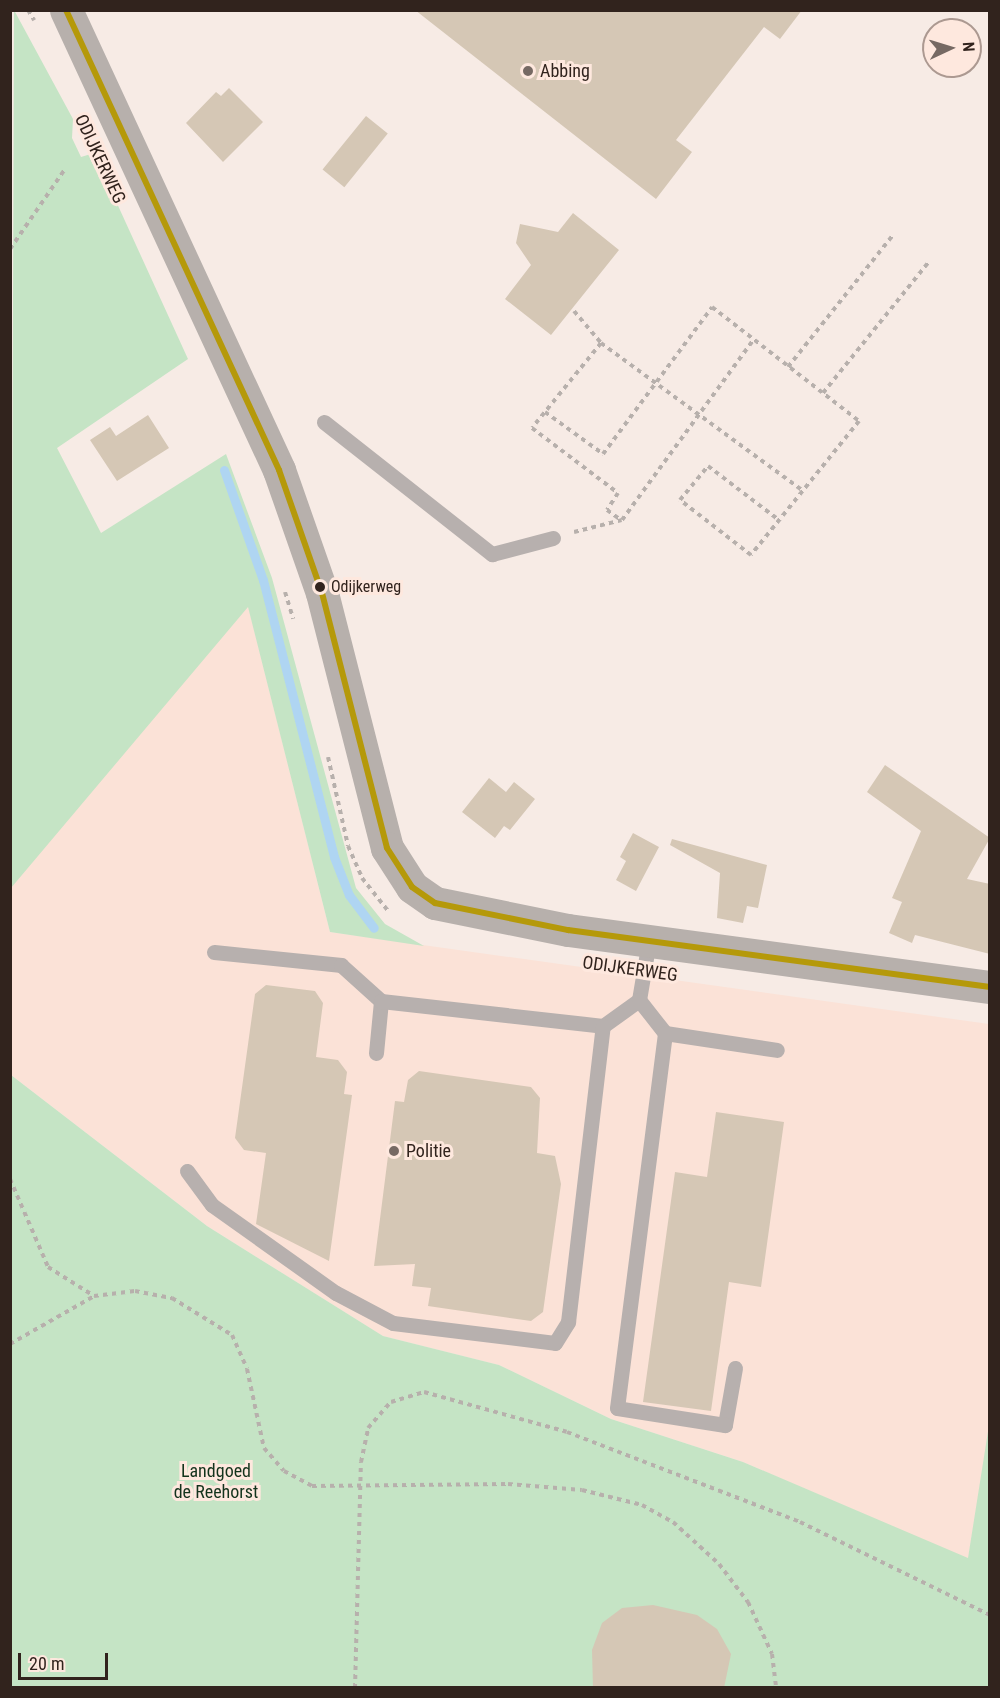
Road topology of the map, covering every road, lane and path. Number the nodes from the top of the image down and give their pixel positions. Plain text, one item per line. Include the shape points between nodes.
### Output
1 (28, 10) edge
2 (66, 10) edge
3 (37, 25) dead end
4 (64, 169) dead end
5 (893, 235) dead end
6 (10, 249) edge
7 (928, 263) dead end
8 (574, 311) dead end
9 (754, 339) junction
10 (601, 343) junction
11 (788, 367) junction
12 (653, 384) junction
13 (824, 393) junction
14 (699, 411) junction
15 (545, 412) junction
16 (324, 422) dead end
17 (802, 491) junction
18 (622, 520) junction
19 (779, 520) junction
20 (553, 538) joint
21 (282, 583) dead end
22 (296, 627) dead end
23 (326, 747) dead end
24 (397, 917) dead end
25 (649, 941) junction
26 (214, 952) dead end
27 (990, 987) edge
28 (639, 1000) junction
29 (381, 1001) junction
30 (603, 1026) junction
31 (664, 1034) junction
32 (777, 1050) dead end
33 (376, 1053) dead end
34 (187, 1171) dead end
35 (10, 1179) edge
36 (94, 1296) junction
37 (10, 1344) edge
38 (735, 1368) dead end
39 (362, 1487) junction
40 (990, 1615) edge
41 (355, 1688) edge
42 (776, 1688) edge

1 - 3 path
2 - 25 street, ODIJKERWEG via 279,470 322,593 387,848 412,887 435,903
4 - 6 path
5 - 11 path
7 - 13 path
8 - 10 path
9 - 11 path
9 - 12 path via 711,307
9 - 14 path
10 - 12 path
10 - 15 path
11 - 13 path
12 - 14 path
12 - 15 path via 603,454
13 - 17 path via 859,421
14 - 17 path
14 - 18 path
15 - 18 path via 532,428 618,493 607,510
16 - 20 lane via 492,554
17 - 19 path
18 - 20 path
19 - 19 path via 708,466 680,500 751,555
21 - 22 path
23 - 24 path via 348,846 381,907
25 - 27 street, ODIJKERWEG
25 - 28 lane
26 - 29 lane via 341,965
28 - 30 lane
28 - 31 lane
29 - 30 lane
29 - 33 lane
30 - 34 lane via 568,1322 555,1343 393,1323 336,1293 212,1205
31 - 32 lane
31 - 38 lane via 617,1408 725,1425
35 - 36 path via 48,1267
36 - 37 path
36 - 39 path via 135,1290 172,1298 202,1313 232,1335 247,1369 264,1448 284,1471 312,1486
39 - 40 path via 368,1428 391,1402 424,1392 467,1399 800,1522
39 - 41 path
39 - 42 path via 508,1484 582,1490 642,1505 674,1522 719,1564 748,1602 772,1654

